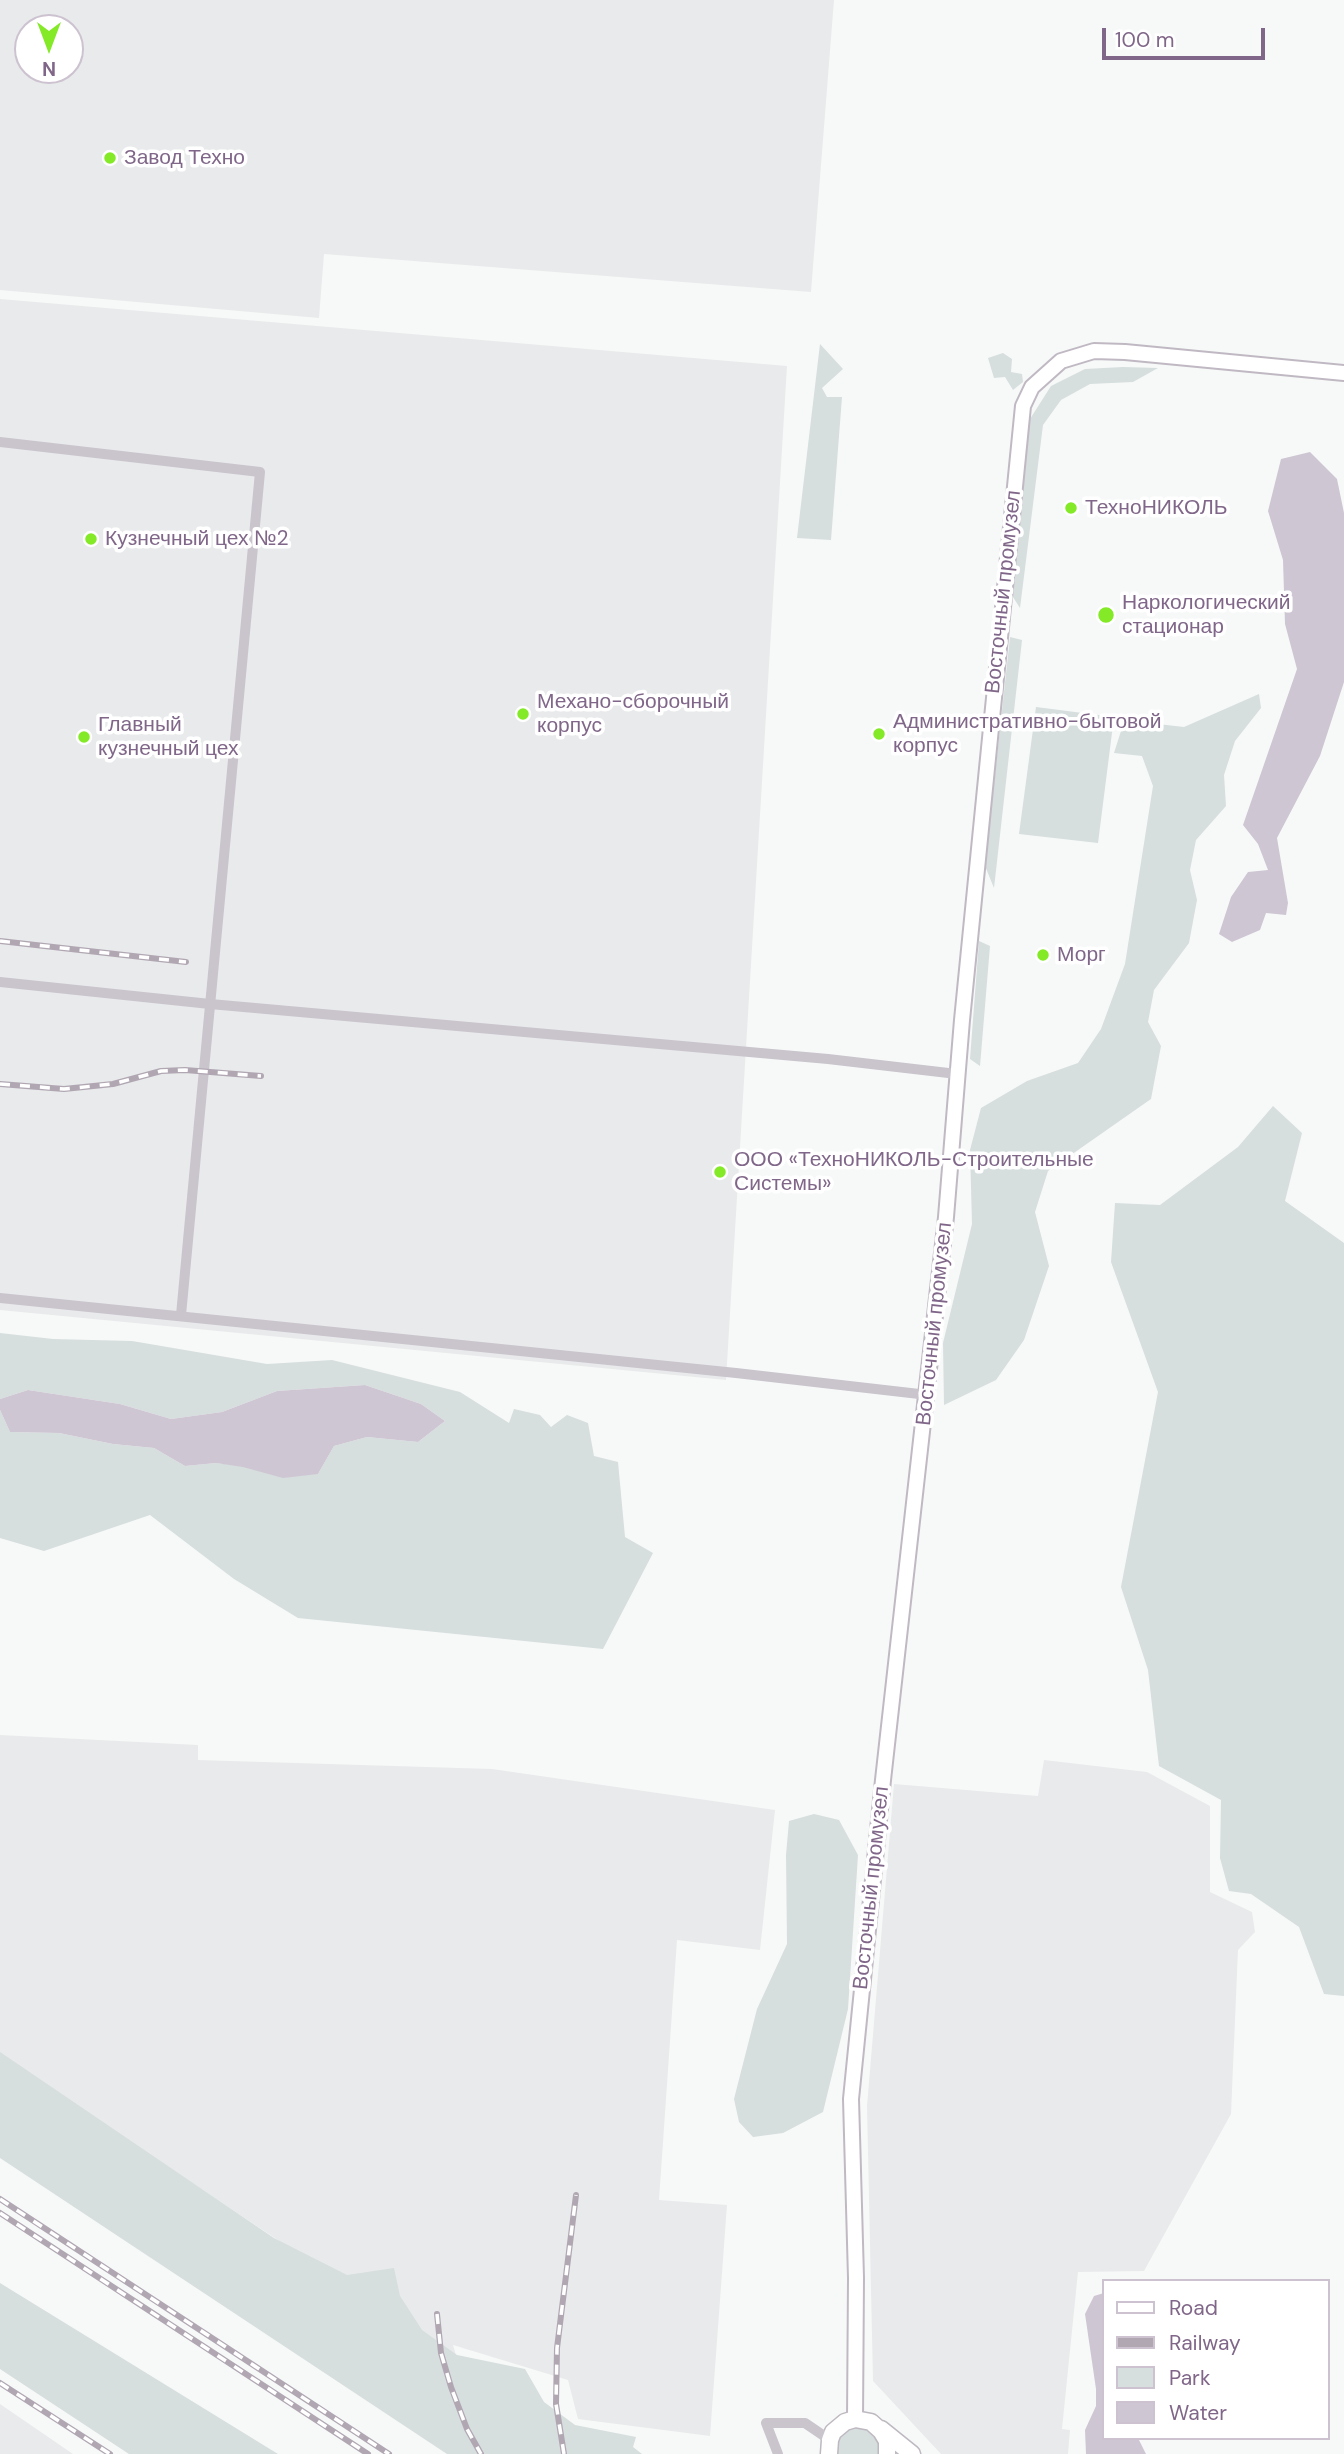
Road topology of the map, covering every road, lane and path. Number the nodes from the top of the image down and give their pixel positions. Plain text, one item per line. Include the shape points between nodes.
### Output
1 (1344, 373) edge
2 (0, 442) edge
3 (0, 982) edge
4 (210, 1004) junction
5 (957, 1074) junction
6 (0, 1298) edge
7 (181, 1315) junction
8 (928, 1395) junction
9 (855, 2419) junction
10 (877, 2426) junction
11 (830, 2447) edge
12 (778, 2454) edge
13 (887, 2454) edge
14 (912, 2454) edge

1 - 5 street, Восточный промузел via 1094,351 1061,361 1032,387 1023,406
2 - 4 street via 260,472
3 - 4 street
4 - 5 street
4 - 7 street
5 - 8 street, Восточный промузел
6 - 7 street
7 - 8 street
8 - 9 street, Восточный промузел via 851,2099
9 - 10 main road
9 - 11 main road via 837,2428
10 - 13 main road via 884,2435
10 - 14 main road
11 - 12 street via 805,2423 766,2423

